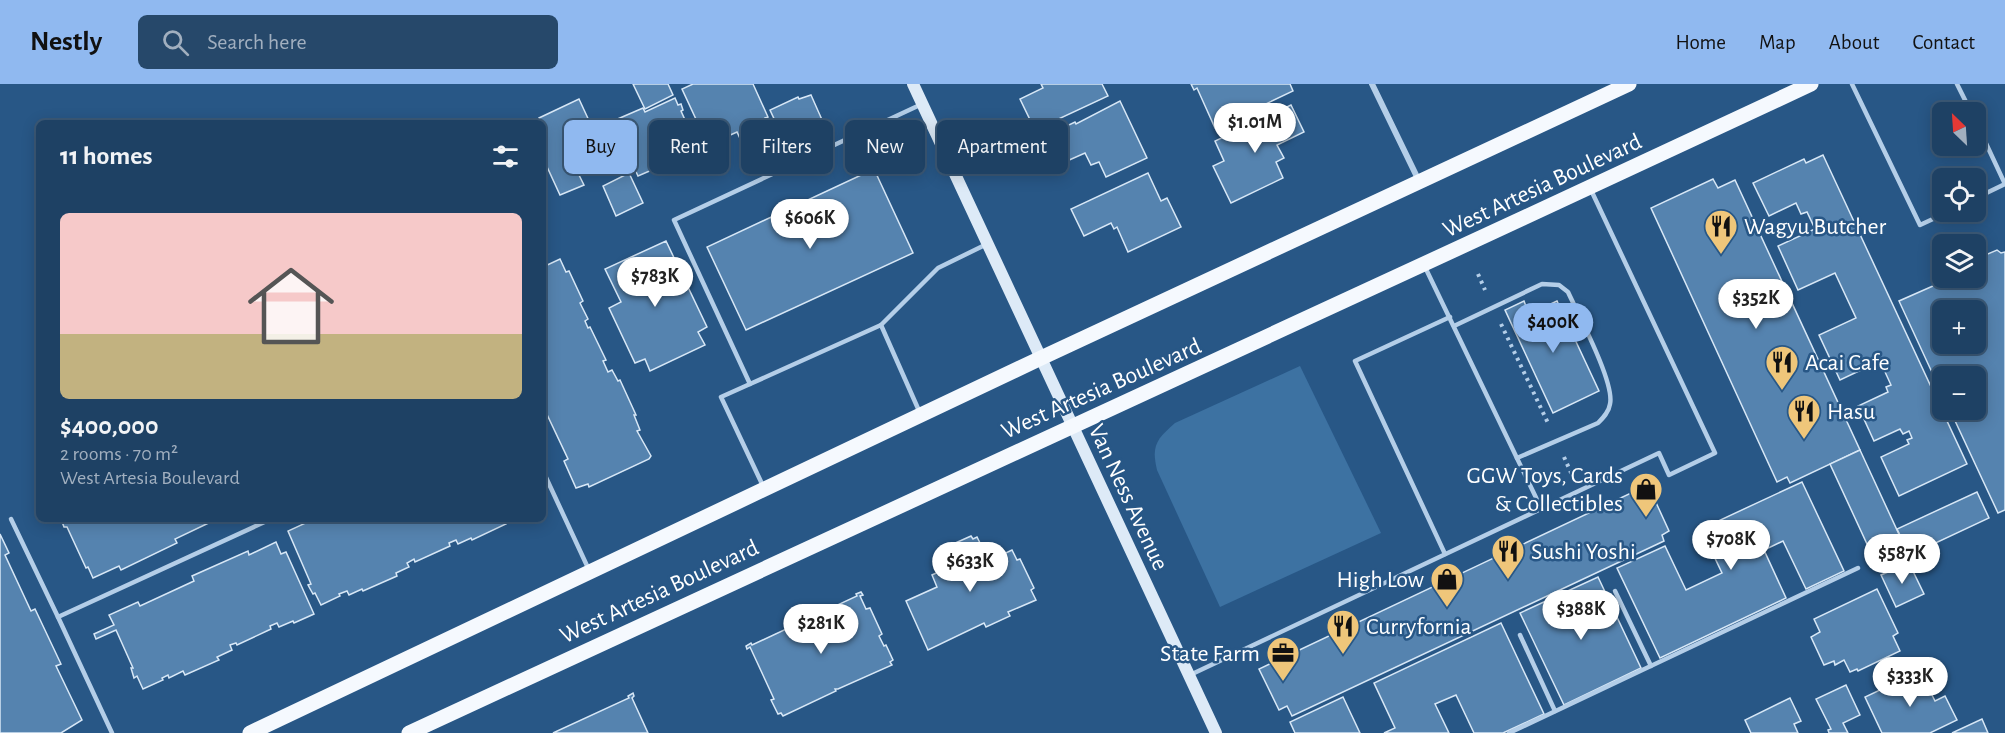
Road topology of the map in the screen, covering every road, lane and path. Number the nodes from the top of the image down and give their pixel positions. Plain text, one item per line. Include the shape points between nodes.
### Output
1 (913, 84) edge
2 (1372, 84) edge
3 (1629, 84) edge
4 (1811, 84) edge
5 (1852, 84) edge
6 (1957, 84) edge
7 (1966, 102) edge
8 (922, 104) junction
9 (1986, 143) edge
10 (1420, 182) junction
11 (1589, 188) junction
12 (1986, 193) edge
13 (1932, 219) edge
14 (988, 243) junction
15 (1424, 265) junction
16 (1478, 274) dead end
17 (1493, 307) junction
18 (1450, 317) junction
19 (881, 325) junction
20 (1454, 326) junction
21 (1041, 358) junction
22 (750, 384) junction
23 (921, 416) junction
24 (1073, 425) junction
25 (1556, 441) junction
26 (1517, 458) junction
27 (546, 477) edge
28 (765, 490) junction
29 (1579, 490) junction
30 (1541, 508) junction
31 (11, 519) dead end
32 (264, 522) edge
33 (1445, 554) junction
34 (1858, 568) dead end
35 (590, 572) junction
36 (1615, 591) dead end
37 (58, 617) junction
38 (1520, 636) dead end
39 (1651, 666) junction
40 (1189, 675) junction
41 (1555, 711) junction
42 (112, 733) edge
43 (250, 733) edge
44 (409, 733) edge
45 (1216, 733) edge
46 (1509, 733) edge

1 - 8 main road, Van Ness Avenue
2 - 10 street
3 - 10 main road, West Artesia Boulevard
4 - 11 main road, West Artesia Boulevard
5 - 13 lane via 1920,225
6 - 7 lane
8 - 14 main road, Van Ness Avenue
8 - 22 lane via 674,220
9 - 12 lane via 2005,184
10 - 21 main road, West Artesia Boulevard
11 - 15 main road, West Artesia Boulevard
11 - 29 lane via 1715,453 1669,475 1659,453
14 - 19 lane via 938,268
14 - 21 main road, Van Ness Avenue
15 - 18 lane
15 - 24 main road, West Artesia Boulevard
16 - 17 path
17 - 20 lane
17 - 25 path
17 - 25 lane via 1542,284 1559,285 1568,292 1611,396 1608,411 1598,423
18 - 20 lane
18 - 33 lane via 1356,361
19 - 22 lane
19 - 23 lane
20 - 26 lane
21 - 23 main road, West Artesia Boulevard
21 - 24 main road, Van Ness Avenue
22 - 28 lane via 721,397
23 - 28 main road, West Artesia Boulevard
24 - 40 main road, Van Ness Avenue
24 - 44 main road, West Artesia Boulevard
25 - 26 lane
25 - 29 path
26 - 30 lane
27 - 35 lane
28 - 35 main road, West Artesia Boulevard
29 - 30 lane
30 - 33 lane
31 - 37 lane
32 - 37 lane
33 - 40 lane
34 - 39 lane
35 - 43 main road, West Artesia Boulevard
36 - 39 lane
37 - 42 lane
38 - 41 lane
39 - 41 lane
40 - 45 main road, Van Ness Avenue
41 - 46 lane

